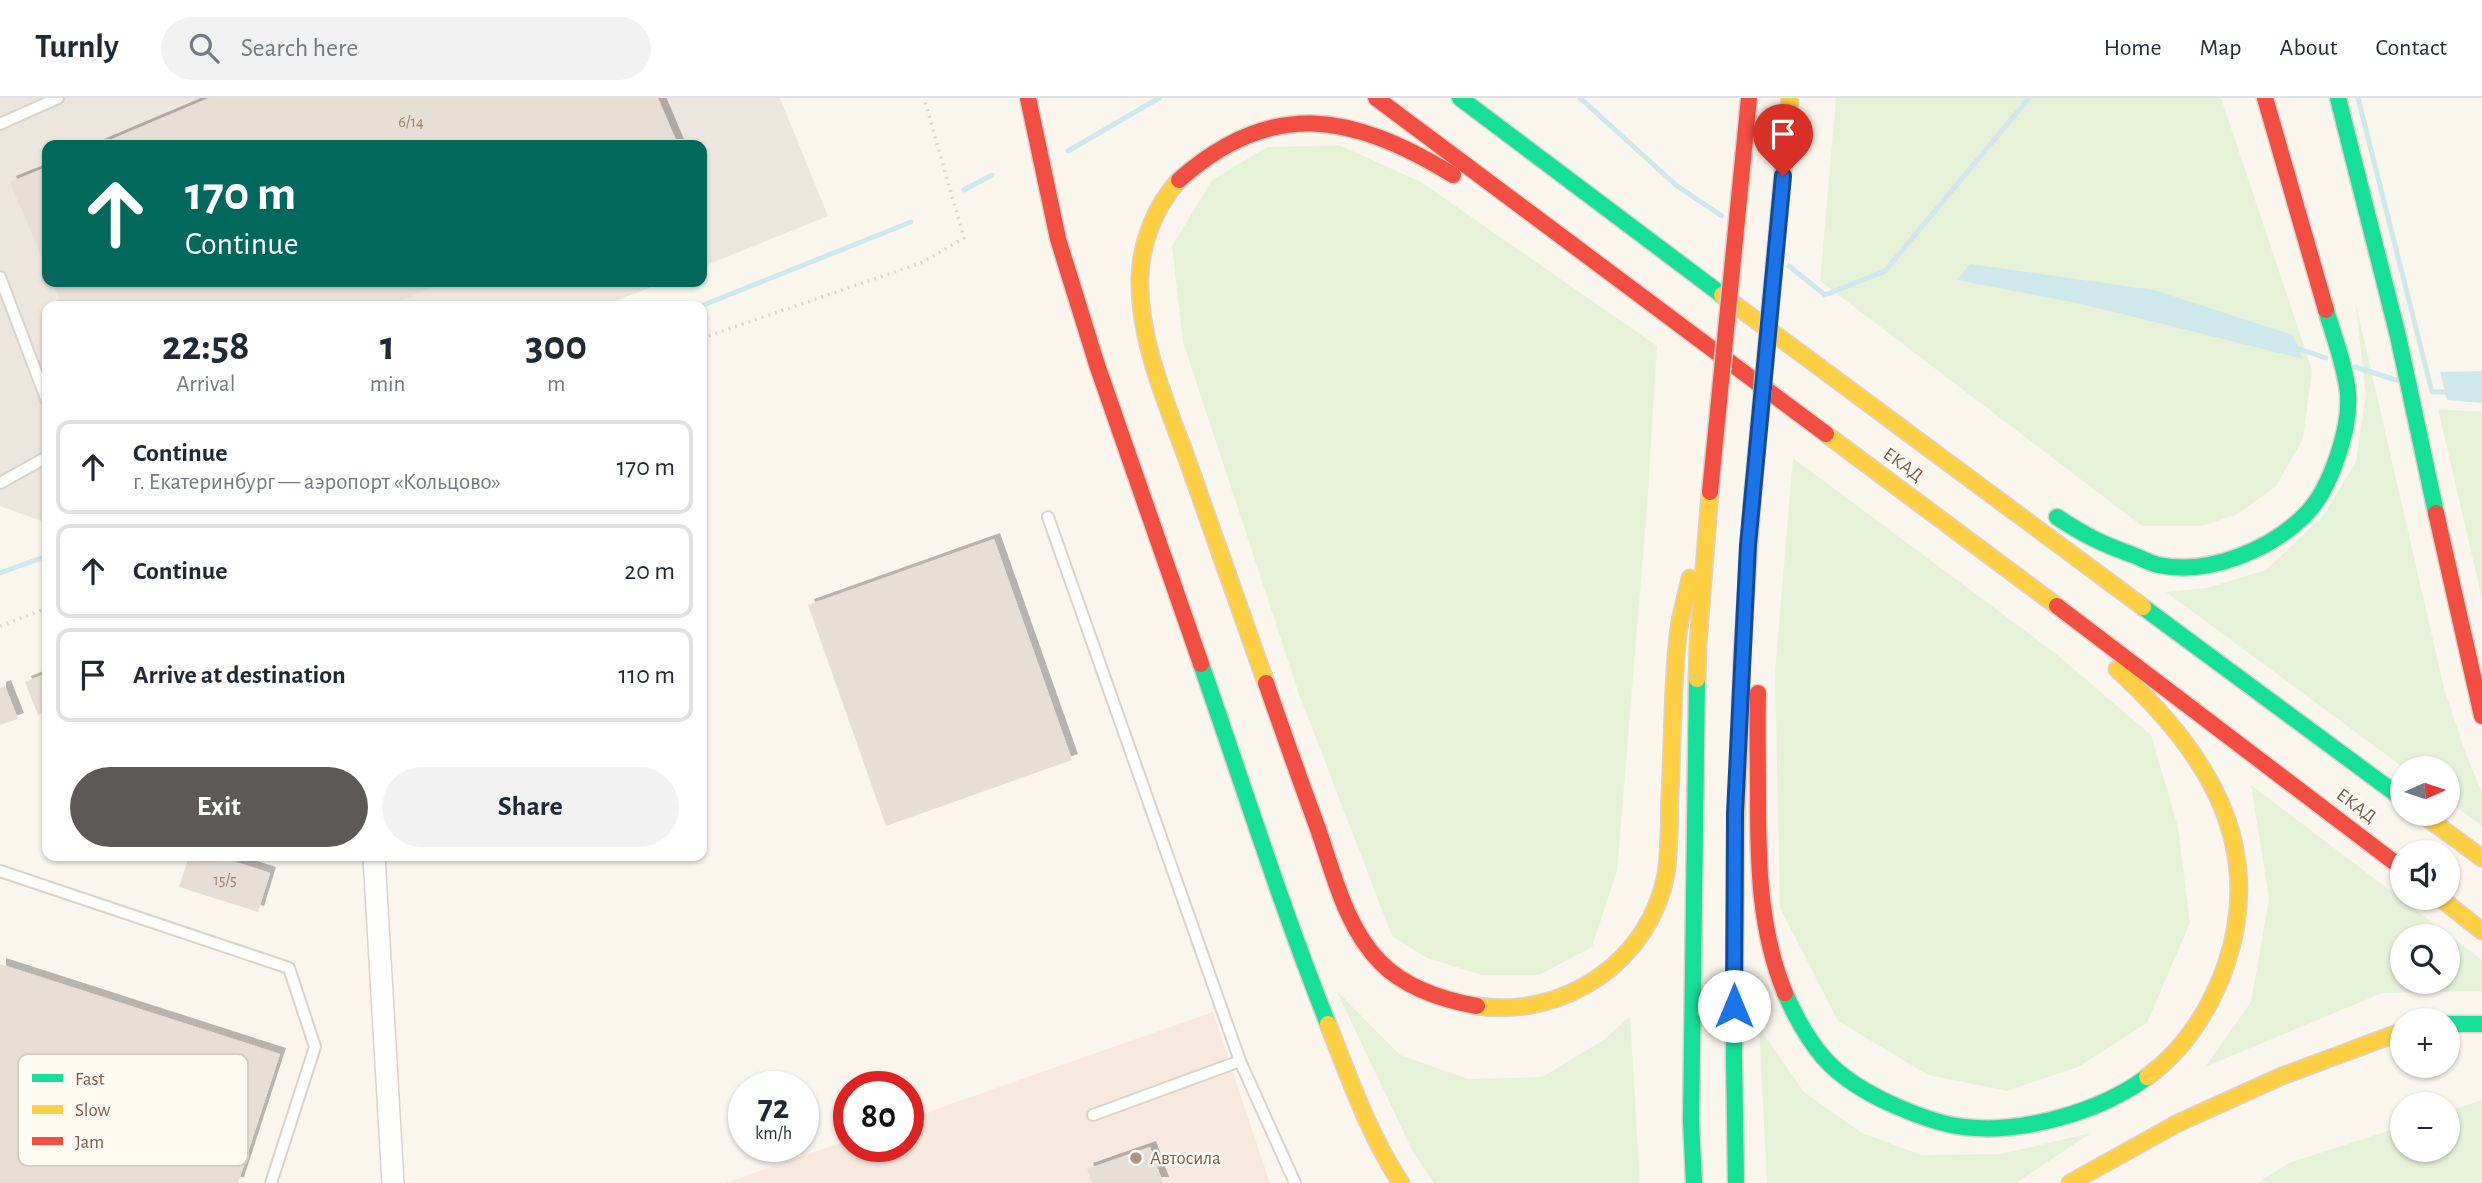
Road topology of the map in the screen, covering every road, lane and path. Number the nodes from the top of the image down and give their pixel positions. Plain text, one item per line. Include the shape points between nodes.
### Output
1 (58, 98) edge
2 (924, 98) edge
3 (1028, 98) edge
4 (1376, 98) edge
5 (1460, 98) edge
6 (1482, 98) edge
7 (1749, 98) edge
8 (1790, 98) edge
9 (2265, 98) edge
10 (2338, 98) edge
11 (0, 124) edge
12 (1565, 179) junction
13 (1532, 216) junction
14 (0, 277) edge
15 (707, 336) edge
16 (42, 388) edge
17 (1890, 418) junction
18 (42, 460) edge
19 (1992, 475) dead end
20 (0, 483) edge
21 (2047, 510) dead end
22 (1048, 517) dead end
23 (1707, 525) junction
24 (1748, 545) junction
25 (42, 610) edge
26 (2064, 610) junction
27 (0, 626) edge
28 (2482, 716) edge
29 (2390, 789) edge
30 (2438, 826) edge
31 (2482, 858) edge
32 (2390, 859) edge
33 (374, 861) edge
34 (0, 872) edge
35 (2455, 910) edge
36 (2482, 931) edge
37 (2460, 1024) edge
38 (2482, 1024) edge
39 (2390, 1035) edge
40 (1240, 1061) junction
41 (1093, 1115) dead end
42 (271, 1183) edge
43 (393, 1183) edge
44 (1295, 1183) edge
45 (1401, 1183) edge
46 (1694, 1183) edge
47 (1736, 1183) edge
48 (2070, 1183) edge

1 - 11 lane
2 - 15 path via 964,238 921,263
3 - 45 main road via 1058,239 1097,365 1296,943 1354,1089
4 - 13 main road, ЕКАД
5 - 12 main road, ЕКАД
6 - 12 main road
7 - 23 main road, bridge
8 - 24 main road, bridge
9 - 21 main road via 2348,394 2345,430 2333,471 2309,512 2278,537 2242,557 2198,566 2158,565 2091,539
10 - 28 main road via 2407,375
12 - 17 main road, ЕКАД
13 - 23 main road via 1510,210 1383,135 1322,117 1297,116 1228,138 1191,163 1160,205 1143,250 1142,303 1159,381 1344,904 1360,937 1388,970 1440,998 1475,1006 1504,1009 1549,1003 1569,997 1607,971 1643,933 1666,873 1678,634
13 - 26 main road, ЕКАД
14 - 16 lane
17 - 19 main road
17 - 29 main road, ЕКАД
18 - 20 lane
22 - 40 lane
23 - 46 main road via 1698,657
24 - 26 main road via 1759,595 1759,892 1774,967 1807,1035 1832,1069 1908,1111 1969,1128 2037,1124 2081,1111 2124,1092 2152,1073 2181,1048 2202,1017 2232,949 2239,906 2238,866 2232,831 2218,795 2174,728 2143,692 2093,648
24 - 47 main road via 1735,813
25 - 27 path
26 - 32 main road, ЕКАД
30 - 31 main road
33 - 43 street
34 - 42 lane via 289,968 315,1047
35 - 36 main road
37 - 38 main road
39 - 48 main road via 2330,1056 2178,1123
40 - 41 lane
40 - 44 lane

